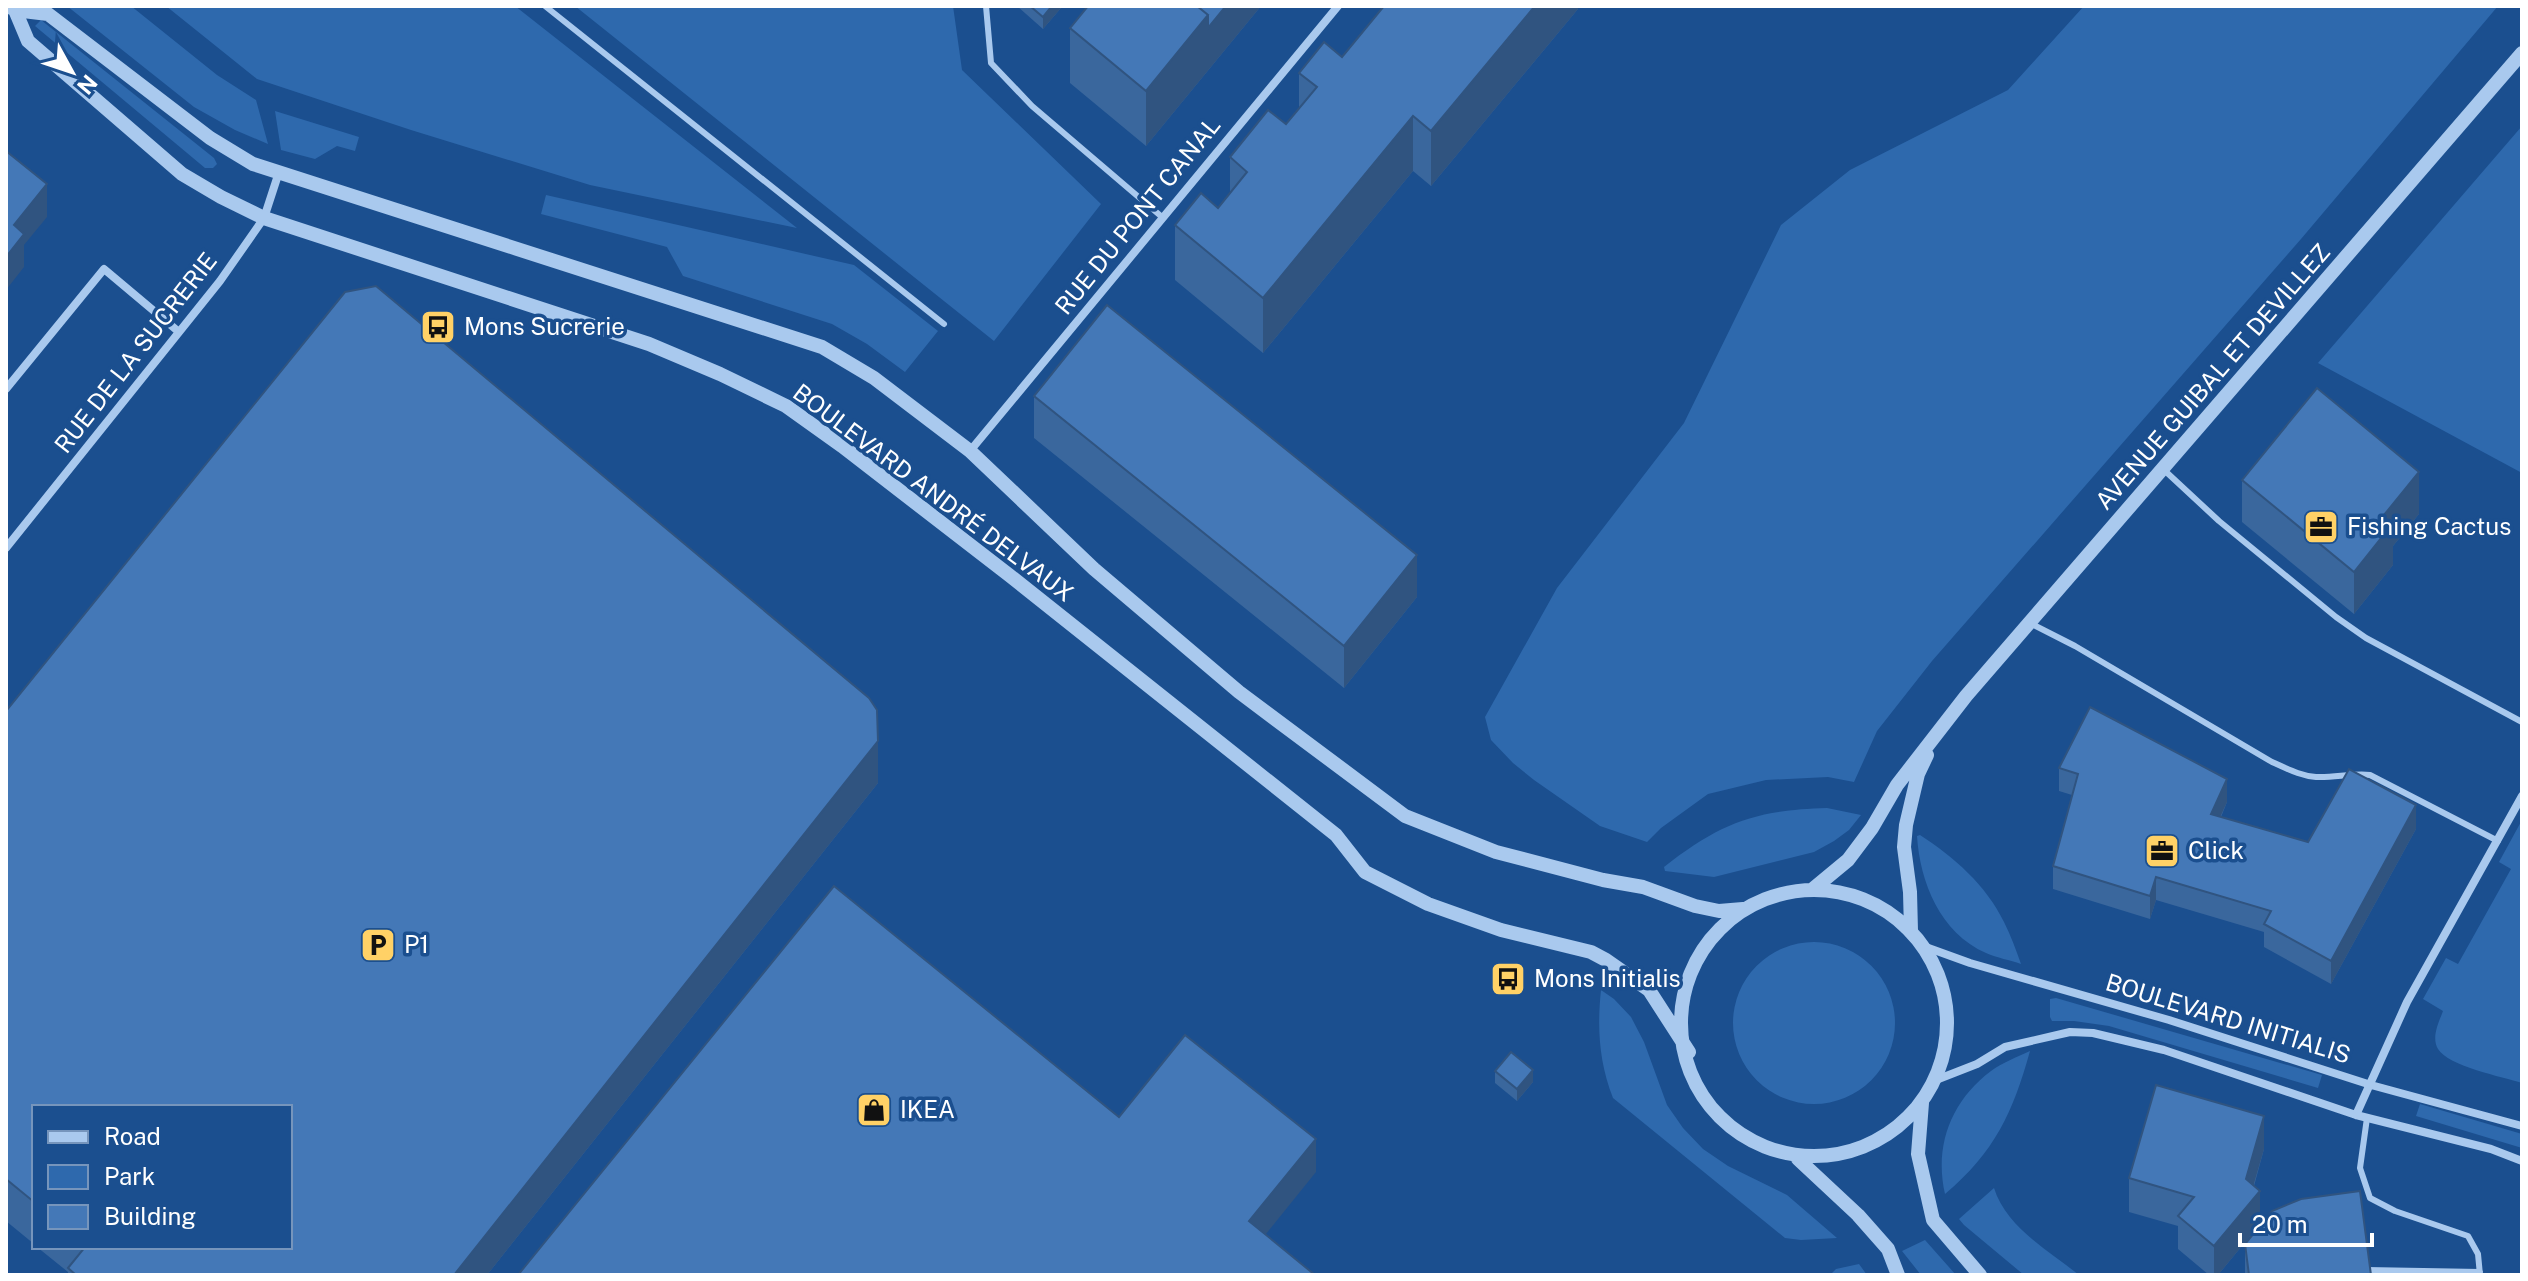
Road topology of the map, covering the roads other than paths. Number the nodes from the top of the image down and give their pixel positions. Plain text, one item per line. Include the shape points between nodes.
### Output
1 (545, 6) edge
2 (986, 6) edge
3 (1338, 6) edge
4 (12, 10) edge
5 (2522, 53) edge
6 (279, 172) junction
7 (1162, 217) junction
8 (264, 218) junction
9 (944, 324) dead end
10 (179, 332) junction
11 (6, 389) edge
12 (970, 451) junction
13 (2163, 469) junction
14 (6, 548) edge
15 (2030, 623) junction
16 (2522, 722) edge
17 (1938, 730) junction
18 (2522, 796) edge
19 (2498, 841) junction
20 (1813, 889) junction
21 (1743, 909) junction
22 (1911, 931) junction
23 (1923, 946) junction
24 (1689, 1052) junction
25 (1936, 1080) junction
26 (2371, 1085) junction
27 (1922, 1103) junction
28 (2356, 1115) junction
29 (2367, 1118) junction
30 (2522, 1126) edge
31 (1798, 1159) junction
32 (2522, 1161) edge
33 (2366, 1270) edge
34 (2480, 1274) edge
35 (1898, 1275) edge
36 (1980, 1275) edge

1 - 9 lane
2 - 7 lane via 991,63 1032,106
3 - 7 street, RUE DU PONT CANAL
4 - 6 street, BOULEVARD ANDRÉ DELVAUX via 48,14 210,138 253,164
4 - 8 street, BOULEVARD ANDRÉ DELVAUX via 28,41 182,174
5 - 13 street, AVENUE GUIBAL ET DEVILLEZ
6 - 8 street, RUE DE LA SUCRERIE
6 - 12 street, BOULEVARD ANDRÉ DELVAUX via 822,347 885,386
7 - 12 street, RUE DU PONT CANAL
8 - 10 street, RUE DE LA SUCRERIE
8 - 24 street, BOULEVARD ANDRÉ DELVAUX via 649,344 786,406 1336,835 1365,872 1428,904 1501,930 1591,952 1649,990
10 - 11 street via 104,269
10 - 14 street, RUE DE LA SUCRERIE
12 - 21 street, BOULEVARD ANDRÉ DELVAUX via 1094,569 1239,692 1405,816 1496,852 1643,887 1695,906
13 - 15 street, AVENUE GUIBAL ET DEVILLEZ
13 - 16 lane via 2346,624
15 - 17 street, AVENUE GUIBAL ET DEVILLEZ
15 - 19 lane via 2272,762 2319,778 2370,775
17 - 20 street, AVENUE GUIBAL ET DEVILLEZ via 1848,860
17 - 22 street, AVENUE GUIBAL ET DEVILLEZ via 1918,774 1906,825
18 - 19 street
19 - 26 street via 2407,1002
20 - 21 street via 1777,895
20 - 22 street via 1849,894 1882,908
21 - 24 street via 1714,933 1694,965 1681,1000
22 - 23 street
23 - 25 street via 1933,962 1944,1007
23 - 26 street, BOULEVARD INITIALIS
24 - 31 street via 1698,1081 1728,1125 1768,1150
25 - 27 street
25 - 28 street, BOULEVARD INITIALIS via 2005,1047 2070,1032 2093,1033 2164,1050
26 - 28 street
26 - 30 street, BOULEVARD INITIALIS
27 - 31 street via 1875,1141 1847,1152
27 - 36 street via 1918,1154 1933,1220
28 - 29 street, BOULEVARD INITIALIS
29 - 32 street, BOULEVARD INITIALIS
29 - 34 lane via 2360,1168 2370,1198 2468,1236 2478,1254
31 - 35 street via 1888,1249
33 - 34 lane

